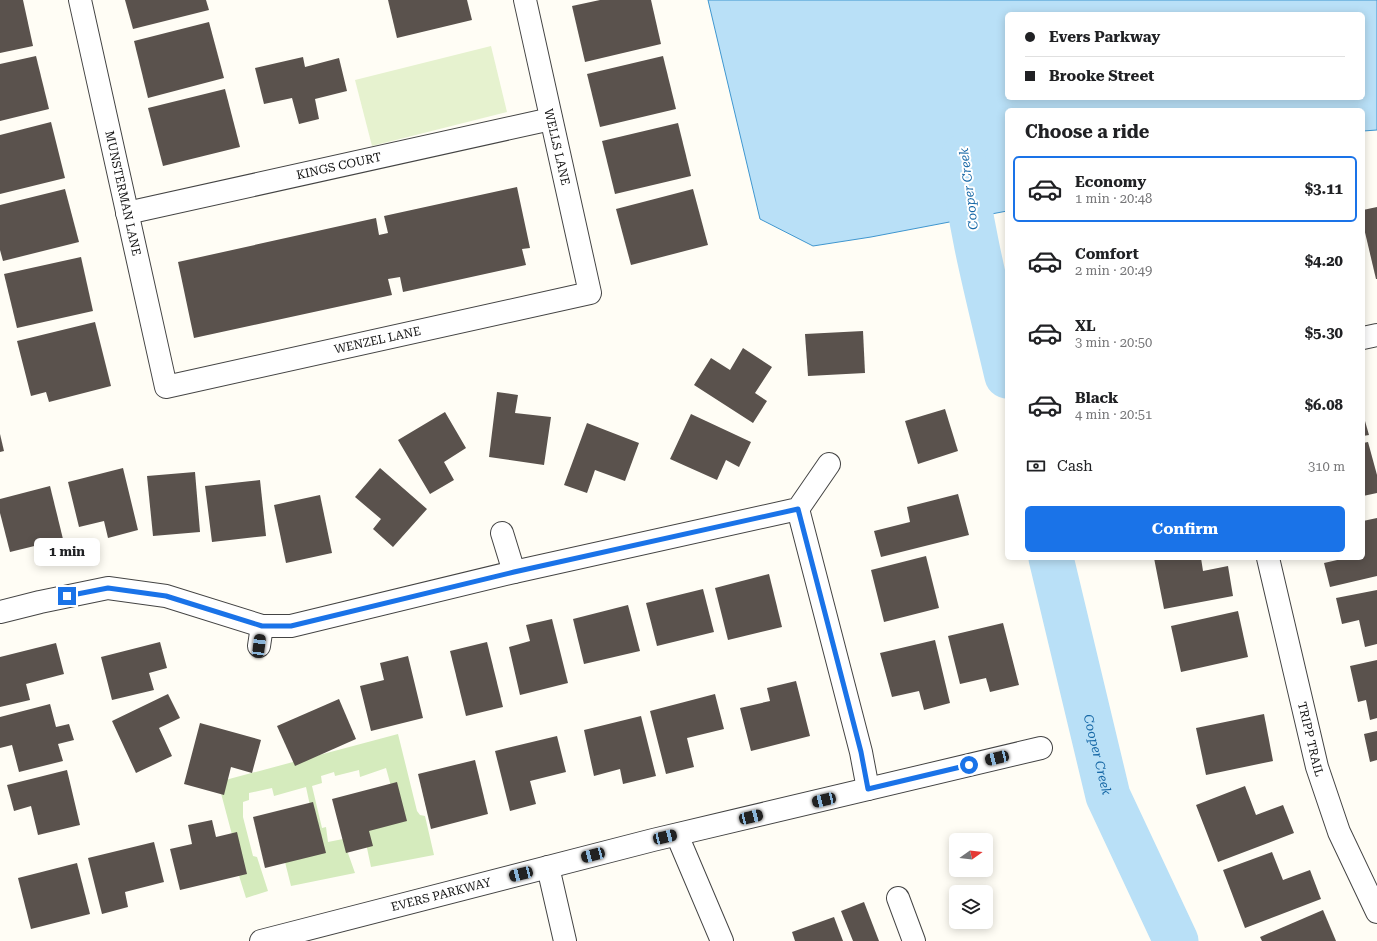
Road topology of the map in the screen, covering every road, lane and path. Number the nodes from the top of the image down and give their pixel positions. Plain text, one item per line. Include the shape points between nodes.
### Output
1 (80, 0) edge
2 (525, 0) edge
3 (551, 120) junction
4 (127, 213) junction
5 (590, 293) joint
6 (1377, 335) edge
7 (1365, 338) edge
8 (166, 387) joint
9 (829, 464) dead end
10 (798, 509) junction
11 (502, 533) dead end
12 (1268, 560) edge
13 (514, 572) junction
14 (0, 612) edge
15 (1041, 748) dead end
16 (868, 789) junction
17 (677, 835) junction
18 (548, 867) junction
19 (898, 898) dead end
20 (1377, 912) edge
21 (261, 941) edge
22 (565, 941) edge
23 (722, 941) edge
24 (914, 941) edge

1 - 4 street, MUNSTERMAN LANE
2 - 3 street, WELLS LANE
3 - 4 street, KINGS COURT
3 - 5 street, WELLS LANE
4 - 8 street, MUNSTERMAN LANE
5 - 8 street, WENZEL LANE
6 - 7 street
9 - 10 street
10 - 13 street
10 - 16 street via 861,752
11 - 13 street
12 - 20 street, TRIPP TRAIL via 1317,767 1339,832
13 - 14 street via 291,626 260,636 166,596 108,588
15 - 16 street, EVERS PARKWAY
16 - 17 street, EVERS PARKWAY
17 - 18 street, EVERS PARKWAY
17 - 23 street
18 - 21 street, EVERS PARKWAY
18 - 22 street
19 - 24 street

